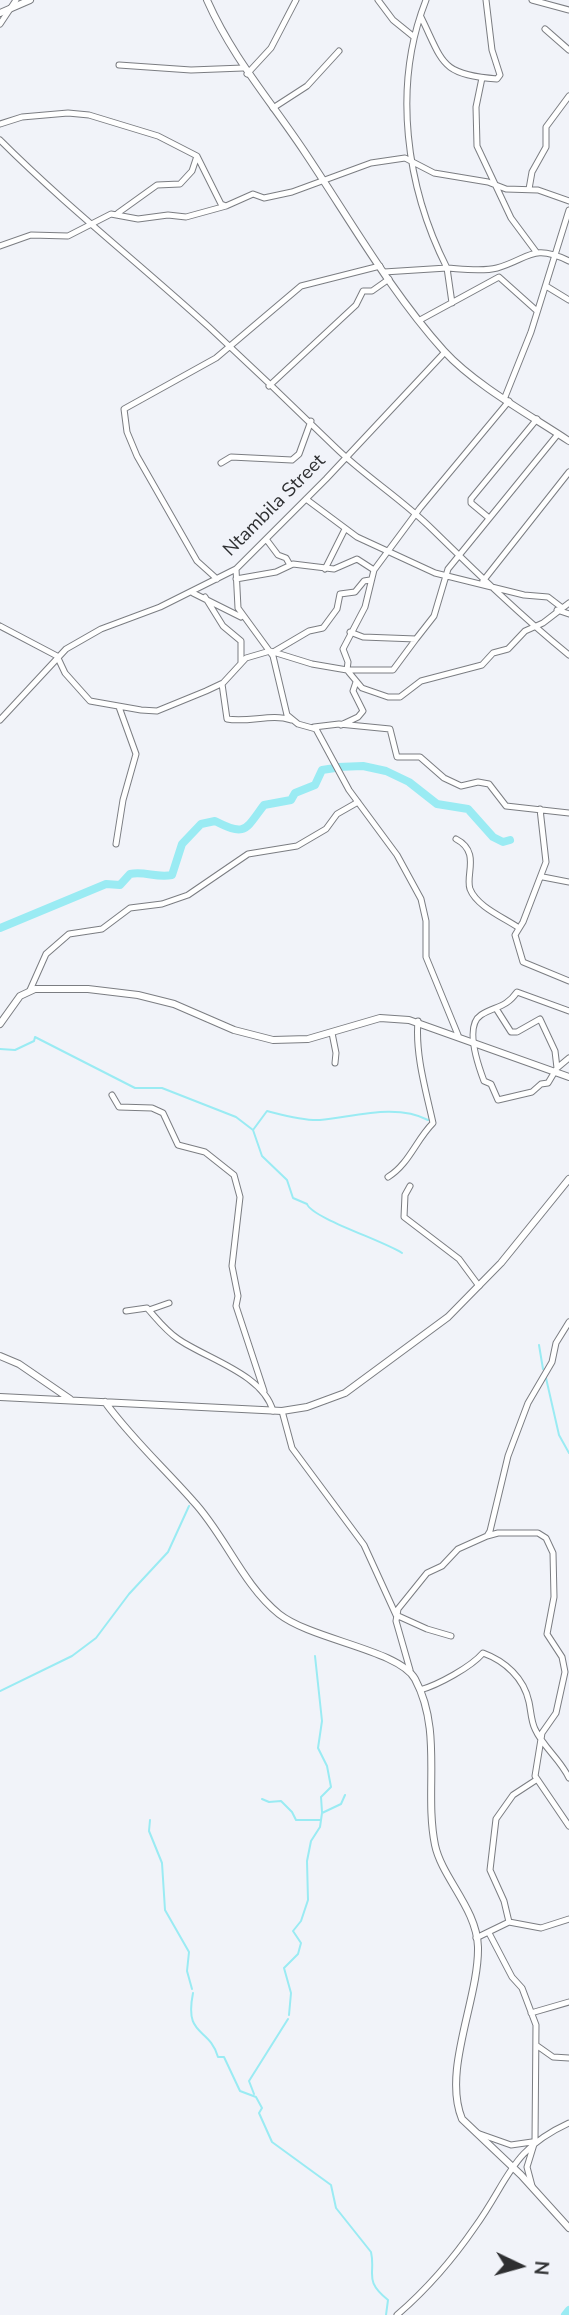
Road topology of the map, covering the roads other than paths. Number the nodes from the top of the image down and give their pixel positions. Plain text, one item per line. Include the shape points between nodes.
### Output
1 (16, 0) edge
2 (30, 0) edge
3 (207, 0) edge
4 (296, 0) edge
5 (378, 0) edge
6 (426, 0) edge
7 (486, 0) edge
8 (533, 0) edge
9 (11, 8) junction
10 (569, 10) edge
11 (0, 13) edge
12 (421, 17) junction
13 (0, 24) edge
14 (545, 29) dead end
15 (414, 37) junction
16 (569, 50) edge
17 (339, 51) dead end
18 (119, 65) dead end
19 (245, 71) junction
20 (482, 78) junction
21 (569, 96) edge
22 (273, 108) junction
23 (0, 124) edge
24 (0, 140) edge
25 (197, 156) junction
26 (410, 158) junction
27 (323, 180) junction
28 (496, 184) junction
29 (529, 189) junction
30 (569, 201) edge
31 (226, 206) junction
32 (569, 211) edge
33 (118, 213) junction
34 (92, 222) junction
35 (0, 246) edge
36 (537, 253) junction
37 (557, 256) junction
38 (569, 261) edge
39 (447, 268) junction
40 (382, 269) junction
41 (495, 269) junction
42 (499, 277) junction
43 (389, 279) junction
44 (545, 286) junction
45 (569, 300) edge
46 (452, 303) junction
47 (537, 311) junction
48 (420, 320) junction
49 (229, 347) junction
50 (445, 352) junction
51 (269, 386) junction
52 (507, 399) junction
53 (537, 419) junction
54 (311, 421) junction
55 (558, 434) junction
56 (569, 441) edge
57 (347, 457) junction
58 (221, 463) dead end
59 (569, 472) edge
60 (306, 499) junction
61 (414, 516) junction
62 (489, 517) junction
63 (345, 529) junction
64 (266, 539) junction
65 (390, 553) junction
66 (460, 557) junction
67 (290, 565) junction
68 (236, 569) junction
69 (325, 569) junction
70 (374, 570) junction
71 (446, 576) junction
72 (217, 579) junction
73 (236, 579) junction
74 (370, 580) junction
75 (485, 582) junction
76 (192, 593) junction
77 (205, 597) junction
78 (569, 603) edge
79 (559, 608) junction
80 (569, 614) edge
81 (243, 619) junction
82 (0, 626) edge
83 (533, 628) junction
84 (350, 632) junction
85 (416, 639) junction
86 (273, 651) junction
87 (569, 655) edge
88 (57, 656) junction
89 (241, 663) junction
90 (347, 670) junction
91 (355, 682) junction
92 (222, 684) junction
93 (119, 707) junction
94 (0, 720) edge
95 (292, 721) junction
96 (341, 725) junction
97 (313, 727) junction
98 (358, 802) junction
99 (540, 808) junction
100 (569, 813) edge
101 (456, 839) dead end
102 (116, 844) dead end
103 (543, 877) junction
104 (569, 882) edge
105 (519, 928) junction
106 (569, 981) edge
107 (30, 990) junction
108 (498, 1010) junction
109 (569, 1011) edge
110 (418, 1021) junction
111 (0, 1024) edge
112 (332, 1033) junction
113 (458, 1035) junction
114 (471, 1040) junction
115 (569, 1058) edge
116 (335, 1063) dead end
117 (555, 1070) junction
118 (569, 1077) edge
119 (112, 1095) dead end
120 (388, 1177) dead end
121 (569, 1179) edge
122 (410, 1186) dead end
123 (479, 1286) junction
124 (169, 1303) dead end
125 (149, 1310) junction
126 (126, 1311) dead end
127 (569, 1322) edge
128 (0, 1356) edge
129 (264, 1391) junction
130 (0, 1397) edge
131 (72, 1400) junction
132 (105, 1402) junction
133 (273, 1411) junction
134 (282, 1411) junction
135 (487, 1536) junction
136 (396, 1615) junction
137 (450, 1636) dead end
138 (410, 1670) junction
139 (420, 1690) junction
140 (542, 1740) junction
141 (569, 1778) edge
142 (536, 1780) junction
143 (569, 1826) edge
144 (569, 1919) edge
145 (509, 1922) junction
146 (489, 1933) junction
147 (477, 1938) junction
148 (569, 2001) edge
149 (531, 2013) junction
150 (536, 2045) junction
151 (569, 2058) edge
152 (569, 2123) edge
153 (477, 2133) junction
154 (535, 2141) junction
155 (512, 2166) junction
156 (535, 2193) junction
157 (569, 2228) edge
158 (397, 2315) edge

1 - 9 street
2 - 9 street
3 - 19 street
4 - 19 street via 271,48
5 - 15 street
6 - 12 street
7 - 20 street via 500,75 498,79
8 - 10 street
9 - 11 street
9 - 13 street
12 - 15 street
12 - 20 street via 440,61
14 - 16 street
15 - 26 street via 408,59
17 - 22 street via 322,73
18 - 19 street
19 - 22 street
20 - 28 street via 476,107 477,146
21 - 29 street via 546,127 546,147 532,172
22 - 27 street
23 - 25 street via 34,115 89,115 158,136
24 - 34 street
25 - 31 street
25 - 33 street via 180,184 157,185
26 - 27 street via 371,163
26 - 28 street via 433,173
26 - 39 street via 435,248
27 - 31 street via 264,198 253,194
27 - 40 street
28 - 29 street
28 - 36 street via 511,218
29 - 30 street
31 - 33 street via 181,217 131,219
32 - 37 street
33 - 34 street
34 - 35 street via 68,236 32,234
34 - 49 street
36 - 37 street
36 - 41 street
37 - 38 street
37 - 44 street
39 - 40 street
39 - 41 street
39 - 46 street
40 - 43 street
40 - 49 street via 301,286
41 - 42 street
42 - 46 street
42 - 47 street
43 - 48 street
43 - 51 street via 372,291 363,291 356,305
44 - 45 street
44 - 47 street
46 - 48 street
47 - 52 street
48 - 50 street
49 - 51 street
49 - 72 street via 124,409 137,456 197,561
50 - 52 street
50 - 57 street, Ntambila Street
51 - 54 street
52 - 53 street
52 - 61 street
53 - 55 street
53 - 62 street via 471,499
54 - 57 street
54 - 58 street via 299,454 292,460 231,457
55 - 56 street
55 - 62 street
57 - 60 street, Ntambila Street
57 - 61 street
59 - 75 street
60 - 63 street
60 - 64 street, Ntambila Street
61 - 65 street
61 - 66 street
62 - 66 street
63 - 65 street
63 - 69 street
64 - 67 street
64 - 68 street, Ntambila Street
65 - 70 street
65 - 71 street
66 - 71 street
66 - 75 street
67 - 69 street
67 - 73 street
68 - 72 street, Ntambila Street
68 - 73 street
69 - 70 street via 337,569 357,559
70 - 74 street
71 - 75 street
71 - 85 street via 434,617
72 - 76 street, Ntambila Street
73 - 81 street via 237,608
74 - 84 street via 365,607
74 - 86 street via 355,592 340,594 337,609 323,628
75 - 79 street via 524,596 548,597
75 - 83 street
76 - 77 street
76 - 88 street, Ntambila Street via 101,629
77 - 81 street
77 - 89 street via 223,626 241,642
78 - 79 street
79 - 80 street
79 - 83 street
81 - 86 street
82 - 88 street
83 - 87 street
83 - 91 street via 477,668 425,679 400,697 379,695
84 - 85 street via 363,637
84 - 90 street via 343,649
85 - 90 street via 393,670
86 - 89 street
86 - 90 street
86 - 95 street via 283,706
88 - 93 street via 85,698
88 - 94 street, Ntambila Street
89 - 92 street
90 - 91 street
91 - 96 street via 353,691 363,711
92 - 93 street via 158,711
92 - 95 street via 227,719 277,716
93 - 102 street via 136,754
95 - 97 street
96 - 97 street
96 - 99 street via 390,729 397,757 419,757 461,786 485,782 506,806
97 - 98 street
98 - 107 street via 297,846 248,854 179,899 130,908 102,929 69,934 46,954
98 - 113 street via 397,855 424,905 426,957
99 - 100 street
99 - 103 street via 547,858
101 - 105 street via 472,862 472,893
103 - 104 street
103 - 105 street
105 - 106 street via 515,935 523,962
107 - 111 street
107 - 112 street via 88,989 138,995 273,1040
108 - 109 street via 521,991
108 - 114 street via 480,1015
108 - 117 street via 512,1032 540,1019 555,1051
110 - 112 street via 380,1018
110 - 113 street
110 - 120 street via 433,1123
112 - 116 street
113 - 114 street
114 - 117 street
114 - 117 street via 484,1081 491,1084 498,1100 531,1092 548,1083
115 - 117 street
117 - 118 street
119 - 129 street via 119,1107 163,1113 178,1145 205,1152 234,1175 240,1197 232,1266 236,1306
121 - 123 street
122 - 123 street via 404,1217 459,1259
123 - 134 street via 448,1317 350,1390 307,1407
124 - 125 street
125 - 126 street
125 - 129 street via 175,1337
127 - 135 street via 528,1403
128 - 131 street
129 - 133 street
130 - 131 street
131 - 132 street
132 - 133 street
132 - 138 street via 194,1501 247,1578 278,1613 340,1643 389,1657
133 - 134 street
134 - 136 street via 292,1448 364,1545
135 - 136 street via 458,1549 442,1566 427,1573
135 - 140 street via 538,1533 551,1547 554,1597 547,1634 562,1657 565,1672 555,1713
136 - 137 street
136 - 138 street
138 - 139 street
139 - 140 street via 476,1662 483,1653 517,1674
139 - 147 street via 433,1749 435,1843
140 - 141 street
140 - 142 street
142 - 143 street
142 - 145 street via 513,1795 496,1819 489,1870
144 - 145 street via 541,1928
145 - 146 street
146 - 147 street
146 - 149 street via 522,1988
147 - 153 street via 457,2093 462,2119
148 - 149 street
149 - 150 street
150 - 151 street via 553,2057
150 - 154 street
152 - 154 street
153 - 154 street via 516,2146
153 - 155 street
154 - 155 street
154 - 156 street via 527,2167
155 - 156 street
155 - 158 street via 477,2226 417,2298
156 - 157 street

